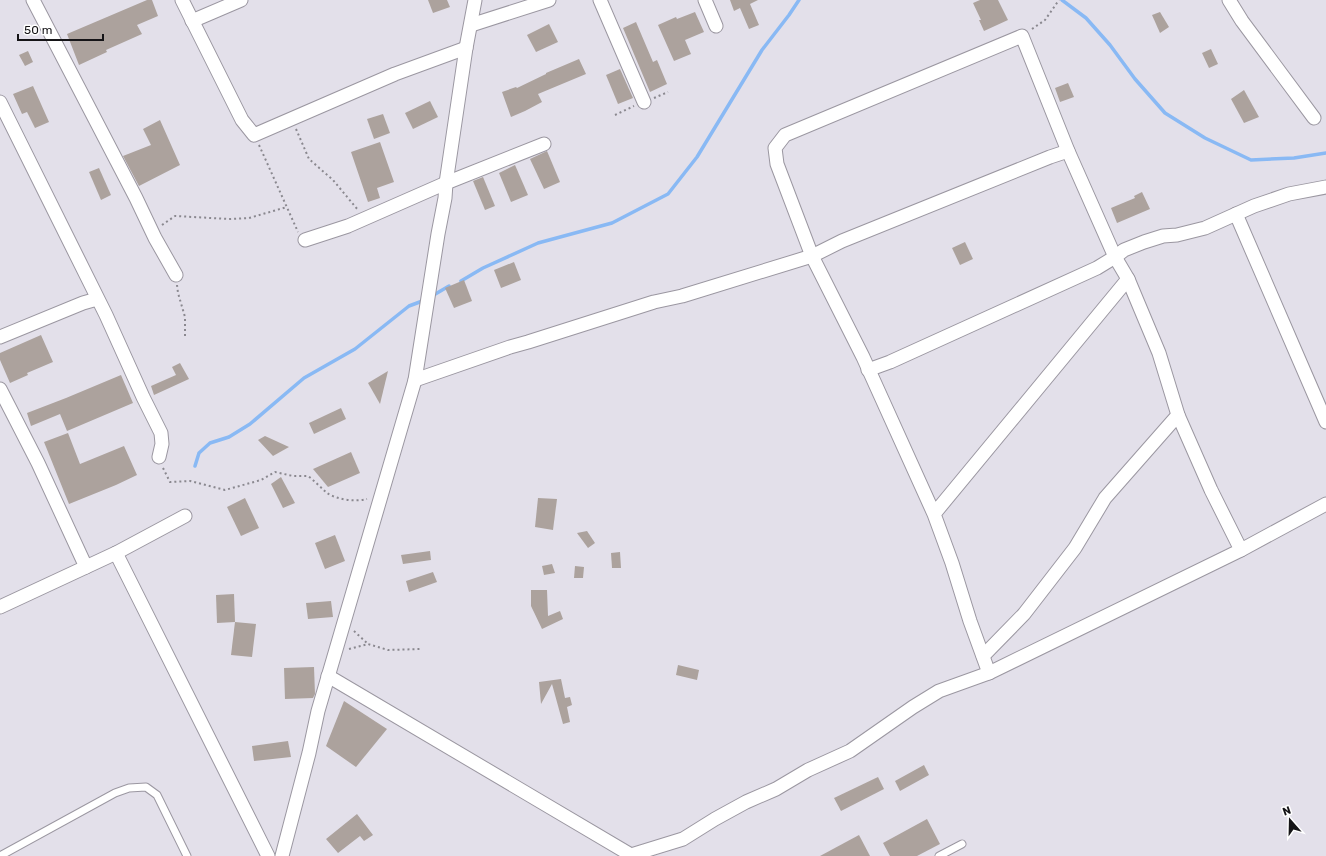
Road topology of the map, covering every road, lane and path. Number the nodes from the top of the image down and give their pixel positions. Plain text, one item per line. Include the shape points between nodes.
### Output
1 (33, 0) edge
2 (182, 0) edge
3 (241, 0) edge
4 (475, 0) edge
5 (549, 0) edge
6 (600, 0) edge
7 (705, 0) edge
8 (1059, 0) edge
9 (1229, 0) edge
10 (192, 21) junction
11 (471, 25) junction
12 (716, 26) dead end
13 (1022, 36) junction
14 (466, 48) junction
15 (0, 102) edge
16 (644, 102) dead end
17 (293, 118) junction
18 (1314, 118) dead end
19 (254, 135) junction
20 (544, 144) dead end
21 (1068, 151) junction
22 (446, 183) junction
23 (1326, 187) edge
24 (287, 207) junction
25 (1236, 214) junction
26 (365, 218) junction
27 (155, 238) junction
28 (305, 240) joint
29 (812, 256) junction
30 (1115, 257) junction
31 (176, 275) dead end
32 (1128, 279) junction
33 (178, 293) dead end
34 (97, 299) junction
35 (0, 336) edge
36 (185, 337) dead end
37 (868, 370) junction
38 (415, 380) junction
39 (0, 389) edge
40 (1178, 415) junction
41 (1326, 422) edge
42 (159, 457) joint
43 (1326, 504) edge
44 (377, 508) junction
45 (934, 514) junction
46 (185, 516) dead end
47 (1241, 550) junction
48 (116, 553) junction
49 (86, 567) junction
50 (0, 607) edge
51 (344, 623) junction
52 (368, 644) junction
53 (421, 649) dead end
54 (983, 656) junction
55 (334, 657) junction
56 (989, 673) junction
57 (328, 676) junction
58 (962, 844) dead end
59 (630, 855) edge
60 (0, 856) edge
61 (187, 856) edge
62 (268, 856) edge
63 (282, 856) edge
64 (939, 856) edge

1 - 27 street
2 - 10 street
3 - 10 street
4 - 11 street
5 - 11 street
6 - 16 street
7 - 12 street
8 - 13 path via 1045,20
9 - 18 street
10 - 19 street via 242,120
11 - 14 street
13 - 21 street
13 - 29 street via 785,135 775,148 777,164
14 - 17 street via 395,74
14 - 22 street
15 - 34 street
17 - 19 street
17 - 26 path via 297,134 309,159 333,180
19 - 24 path
20 - 22 street
21 - 29 street via 862,233
21 - 30 street
22 - 26 street
22 - 38 street via 446,198
23 - 25 street via 1289,194
24 - 27 path via 249,218 175,216 162,224
24 - 28 path via 301,238
25 - 30 street via 1205,228 1144,242 1124,250
25 - 41 street
26 - 28 street
27 - 31 street
29 - 37 street
29 - 38 street via 682,296 654,302
30 - 32 street
30 - 37 street via 1090,271
32 - 40 street via 1159,353
32 - 45 street
33 - 36 path via 185,317
34 - 35 street
34 - 42 street via 161,433
37 - 45 street
38 - 44 street
39 - 49 street via 38,463
40 - 47 street
40 - 54 street via 1105,498 1075,548 1024,614
42 - 44 path via 170,482 190,481 225,490 261,480 275,472 308,476 328,494 354,501 373,498
43 - 47 street
44 - 51 street
45 - 54 street
46 - 48 street
47 - 56 street
48 - 49 street
48 - 62 street
49 - 50 street
51 - 52 path
51 - 55 street
52 - 53 path via 388,650
52 - 55 path via 350,648
54 - 56 street
55 - 57 street
56 - 59 street via 939,691 913,706 850,751 808,770 683,839
57 - 59 street
57 - 63 street
58 - 64 lane
60 - 61 lane via 115,793 129,788 146,787 157,795

